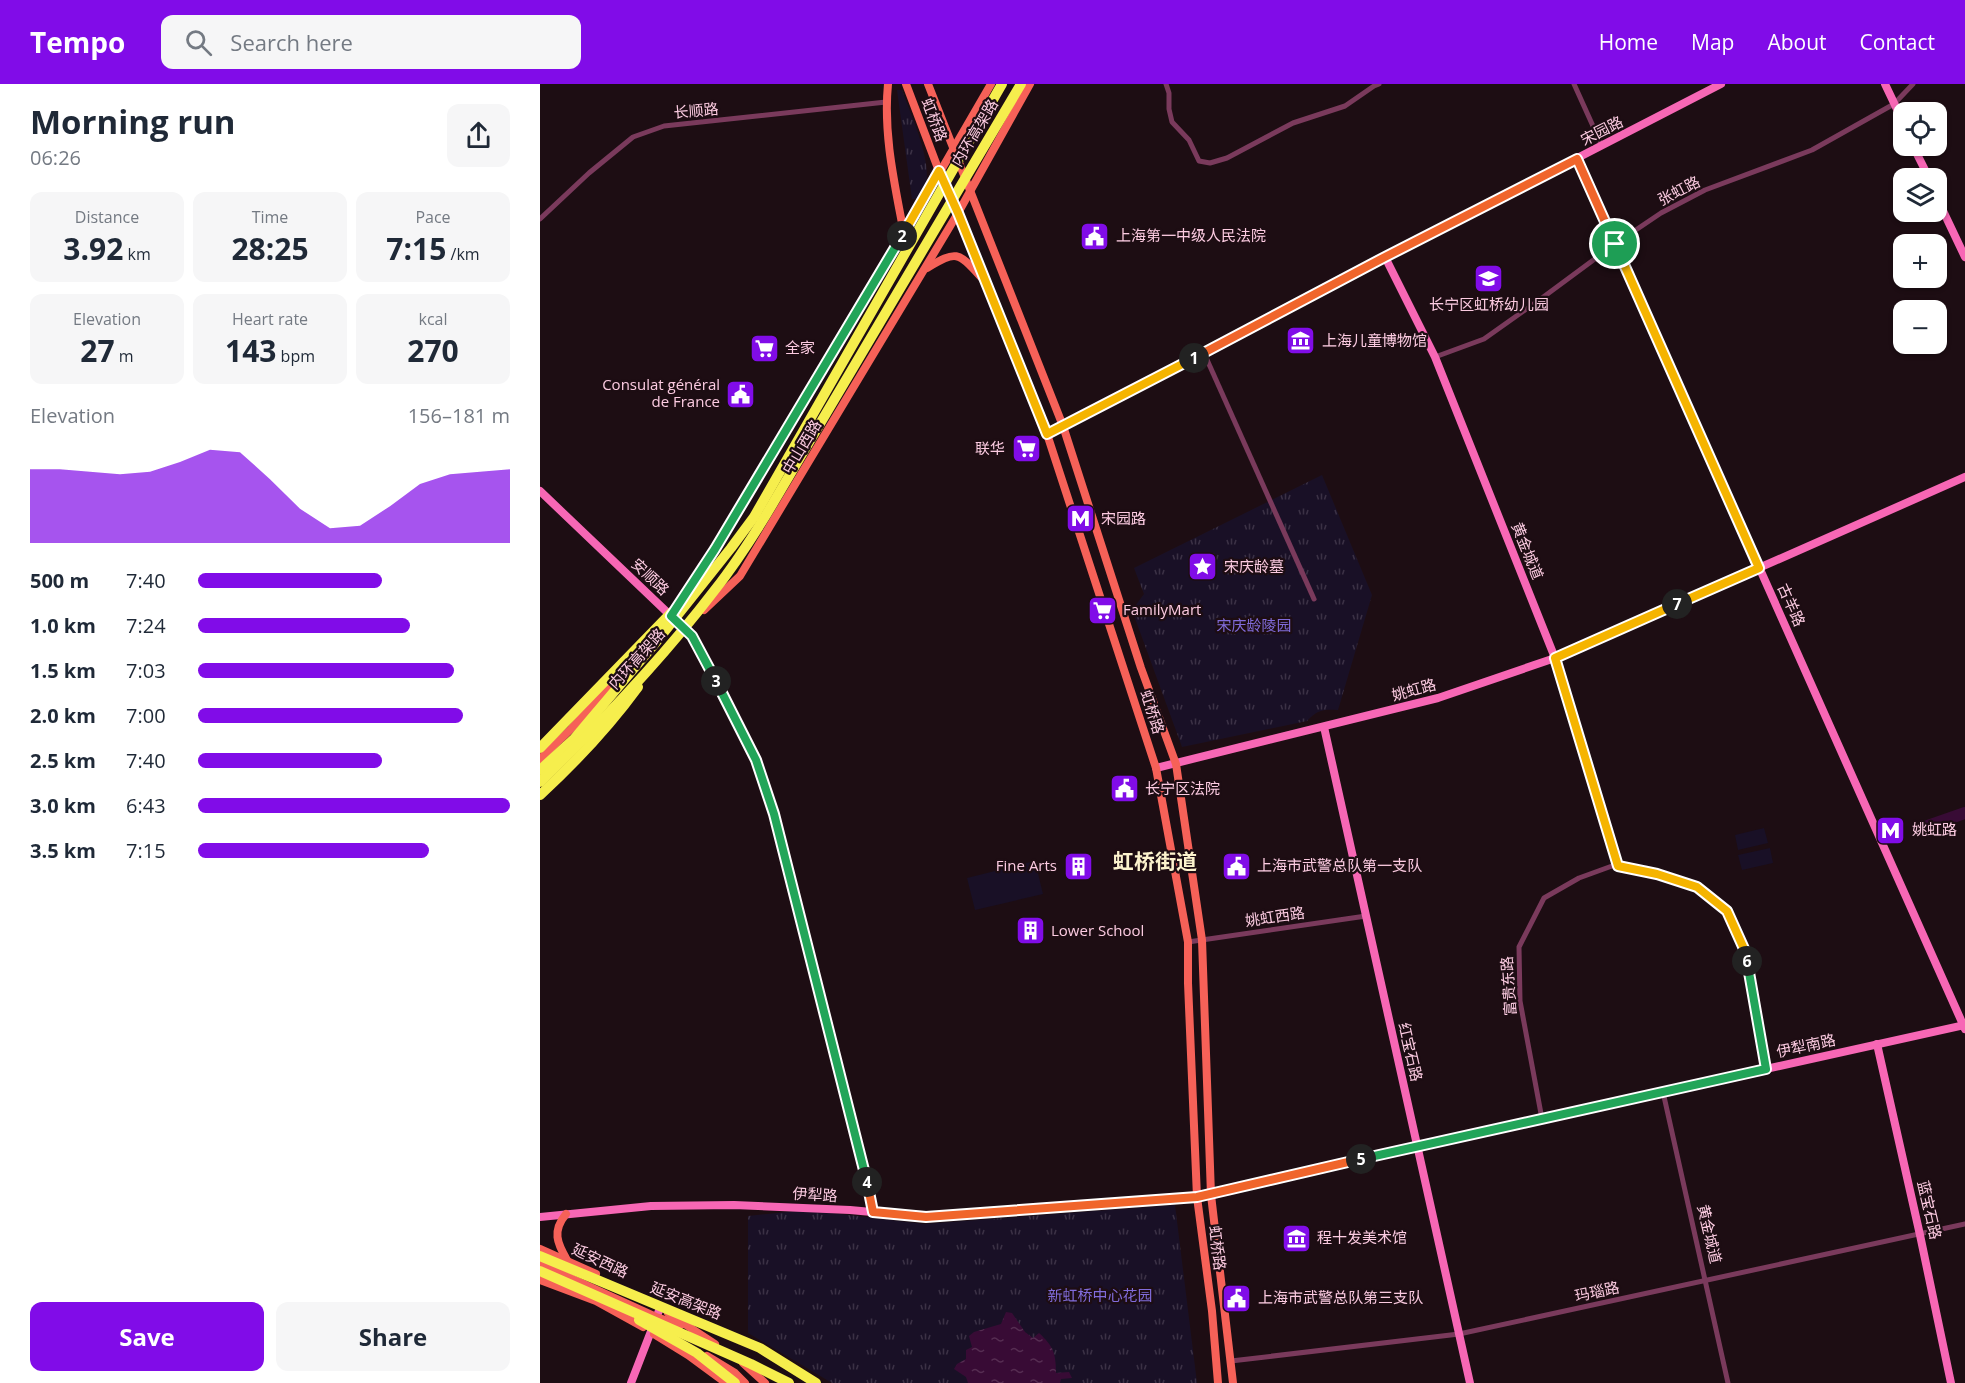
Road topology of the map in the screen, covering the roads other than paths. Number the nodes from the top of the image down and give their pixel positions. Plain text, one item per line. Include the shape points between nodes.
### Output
1 (888, 84) edge
2 (906, 84) edge
3 (927, 84) edge
4 (991, 84) edge
5 (1002, 84) edge
6 (1021, 84) edge
7 (1030, 84) edge
8 (1167, 84) edge
9 (1379, 84) edge
10 (1574, 84) edge
11 (1721, 84) edge
12 (1885, 84) edge
13 (1913, 84) edge
14 (886, 102) junction
15 (1893, 102) edge
16 (1896, 102) edge
17 (1893, 105) edge
18 (967, 123) junction
19 (944, 126) junction
20 (1602, 146) junction
21 (953, 148) junction
22 (1577, 159) junction
23 (939, 171) junction
24 (970, 191) junction
25 (958, 213) junction
26 (540, 219) edge
27 (1947, 219) edge
28 (904, 234) junction
29 (1615, 244) junction
30 (1385, 257) junction
31 (1965, 257) edge
32 (924, 269) junction
33 (985, 281) junction
34 (1204, 353) junction
35 (1435, 357) junction
36 (1063, 426) junction
37 (1047, 434) junction
38 (1965, 477) edge
39 (540, 491) edge
40 (731, 548) junction
41 (1759, 568) junction
42 (1314, 599) dead end
43 (671, 616) junction
44 (685, 628) junction
45 (660, 657) junction
46 (1555, 658) junction
47 (1324, 727) junction
48 (540, 748) edge
49 (540, 759) edge
50 (1176, 764) junction
51 (1156, 768) junction
52 (544, 775) edge
53 (540, 795) edge
54 (1618, 866) junction
55 (1366, 916) junction
56 (1202, 940) junction
57 (1188, 942) junction
58 (1965, 1027) edge
59 (1877, 1044) junction
60 (1766, 1069) junction
61 (1663, 1092) junction
62 (1542, 1119) junction
63 (1418, 1146) junction
64 (1211, 1195) junction
65 (1197, 1197) junction
66 (873, 1212) junction
67 (566, 1215) junction
68 (540, 1217) edge
69 (1965, 1224) edge
70 (1920, 1234) junction
71 (540, 1249) edge
72 (540, 1256) edge
73 (567, 1261) junction
74 (540, 1264) edge
75 (540, 1272) edge
76 (540, 1280) edge
77 (1706, 1281) junction
78 (600, 1297) junction
79 (660, 1308) junction
80 (653, 1324) junction
81 (690, 1328) junction
82 (1459, 1334) junction
83 (1231, 1361) junction
84 (631, 1383) edge
85 (726, 1383) edge
86 (735, 1383) edge
87 (745, 1383) edge
88 (765, 1383) edge
89 (789, 1383) edge
90 (816, 1383) edge
91 (1218, 1383) edge
92 (1233, 1383) edge
93 (1470, 1383) edge
94 (1728, 1383) edge
95 (1951, 1383) edge

1 - 14 main road
2 - 23 main road, 虹桥路
3 - 19 main road, 虹桥路
4 - 18 main road, 中山西路
5 - 40 highway, 内环高架路, bridge via 777,480
6 - 45 highway, 内环高架路, bridge via 766,515 715,590
7 - 24 main road, 中山西路
8 - 9 street via 1172,122 1189,140 1199,161 1210,163 1293,123 1345,106
10 - 20 street
11 - 20 street, 宋园路
12 - 15 street
13 - 16 street, 张虹路
14 - 26 street, 长顺路 via 646,131 589,173
14 - 28 main road via 890,157
17 - 29 street, 张虹路 via 1812,150 1690,197
18 - 19 main road via 954,129
18 - 21 main road, 中山西路
19 - 21 main road, 虹桥路
20 - 22 street, 宋园路
21 - 23 main road, 中山西路
21 - 24 main road, 虹桥路
22 - 29 street, 古羊路
22 - 30 street, 宋园路
23 - 25 main road, 虹桥路
23 - 28 main road, 中山西路
24 - 25 main road, 中山西路
24 - 36 main road, 虹桥路
25 - 32 main road, 中山西路
25 - 33 main road, 虹桥路
27 - 31 street
28 - 43 main road, 中山西路
29 - 35 street, 张虹路 via 1484,339
29 - 41 street, 古羊路
30 - 34 street, 宋园路
30 - 35 street, 黄金城道
32 - 33 main road via 956,255 964,258
32 - 44 main road, 中山西路 via 740,576
33 - 37 main road, 虹桥路
34 - 36 street, 宋园路
34 - 42 street
35 - 46 street, 黄金城道
36 - 37 street, 宋园路
36 - 50 main road, 虹桥路
37 - 51 main road, 虹桥路
38 - 41 street, 姚虹路
39 - 43 street, 安顺路
40 - 48 highway, bridge
40 - 52 highway, 内环高架路, bridge
41 - 46 street, 姚虹路
41 - 58 street, 古羊路
43 - 44 street, 安顺路
43 - 49 main road, 中山西路
44 - 52 main road, 中山西路 via 608,715
44 - 66 street, 安顺路 via 705,658 756,760 774,814
45 - 52 highway, 内环高架路, bridge
45 - 53 highway, bridge via 580,758
46 - 47 street, 姚虹路 via 1438,698
46 - 54 street, 黄金城道
47 - 50 street, 姚虹路
47 - 55 street, 红宝石路
50 - 51 street, 姚虹路
50 - 56 main road, 虹桥路
51 - 57 main road, 虹桥路
54 - 60 street, 富贵东路 via 1697,887 1727,911 1745,951
54 - 62 street, 富贵东路 via 1579,878 1544,898 1519,947 1520,1001
55 - 56 street, 姚虹西路
55 - 63 street, 红宝石路
56 - 57 street, 姚虹西路
56 - 64 main road, 虹桥路
57 - 65 main road, 虹桥路
58 - 59 street, 伊犁南路
59 - 60 street, 伊犁南路
59 - 70 street, 蓝宝石路
60 - 61 street, 伊犁南路
61 - 62 street, 伊犁南路
61 - 77 street, 黄金城道
62 - 63 street, 伊犁南路
63 - 64 street, 伊犁南路
63 - 82 street, 红宝石路
64 - 65 street, 伊犁南路
64 - 83 main road, 虹桥路
65 - 66 street, 伊犁路 via 926,1217
65 - 91 main road, 虹桥路
66 - 67 street, 伊犁路 via 734,1204 651,1206
67 - 68 street, 伊犁路
67 - 73 main road via 556,1235
69 - 70 street, 玛瑙路
70 - 77 street, 玛瑙路
70 - 95 street, 蓝宝石路
71 - 73 main road, 延安西路
72 - 90 highway, 延安高架路, bridge via 760,1348
73 - 79 main road, 延安西路
74 - 80 main road, 延安西路
75 - 78 highway, 延安高架路, bridge
75 - 80 main road, 延安西路
76 - 80 main road, 延安西路
77 - 82 street, 玛瑙路
77 - 94 street, 黄金城道
78 - 86 highway, bridge via 697,1353
78 - 89 highway, 延安高架路, bridge
79 - 80 street
79 - 81 main road, 延安西路
80 - 81 main road
80 - 84 street
80 - 85 main road, 延安西路
80 - 87 main road, 延安西路 via 735,1373
81 - 88 main road, 延安西路 via 746,1365
82 - 83 street, 玛瑙路
82 - 93 street, 红宝石路
83 - 92 main road, 虹桥路

